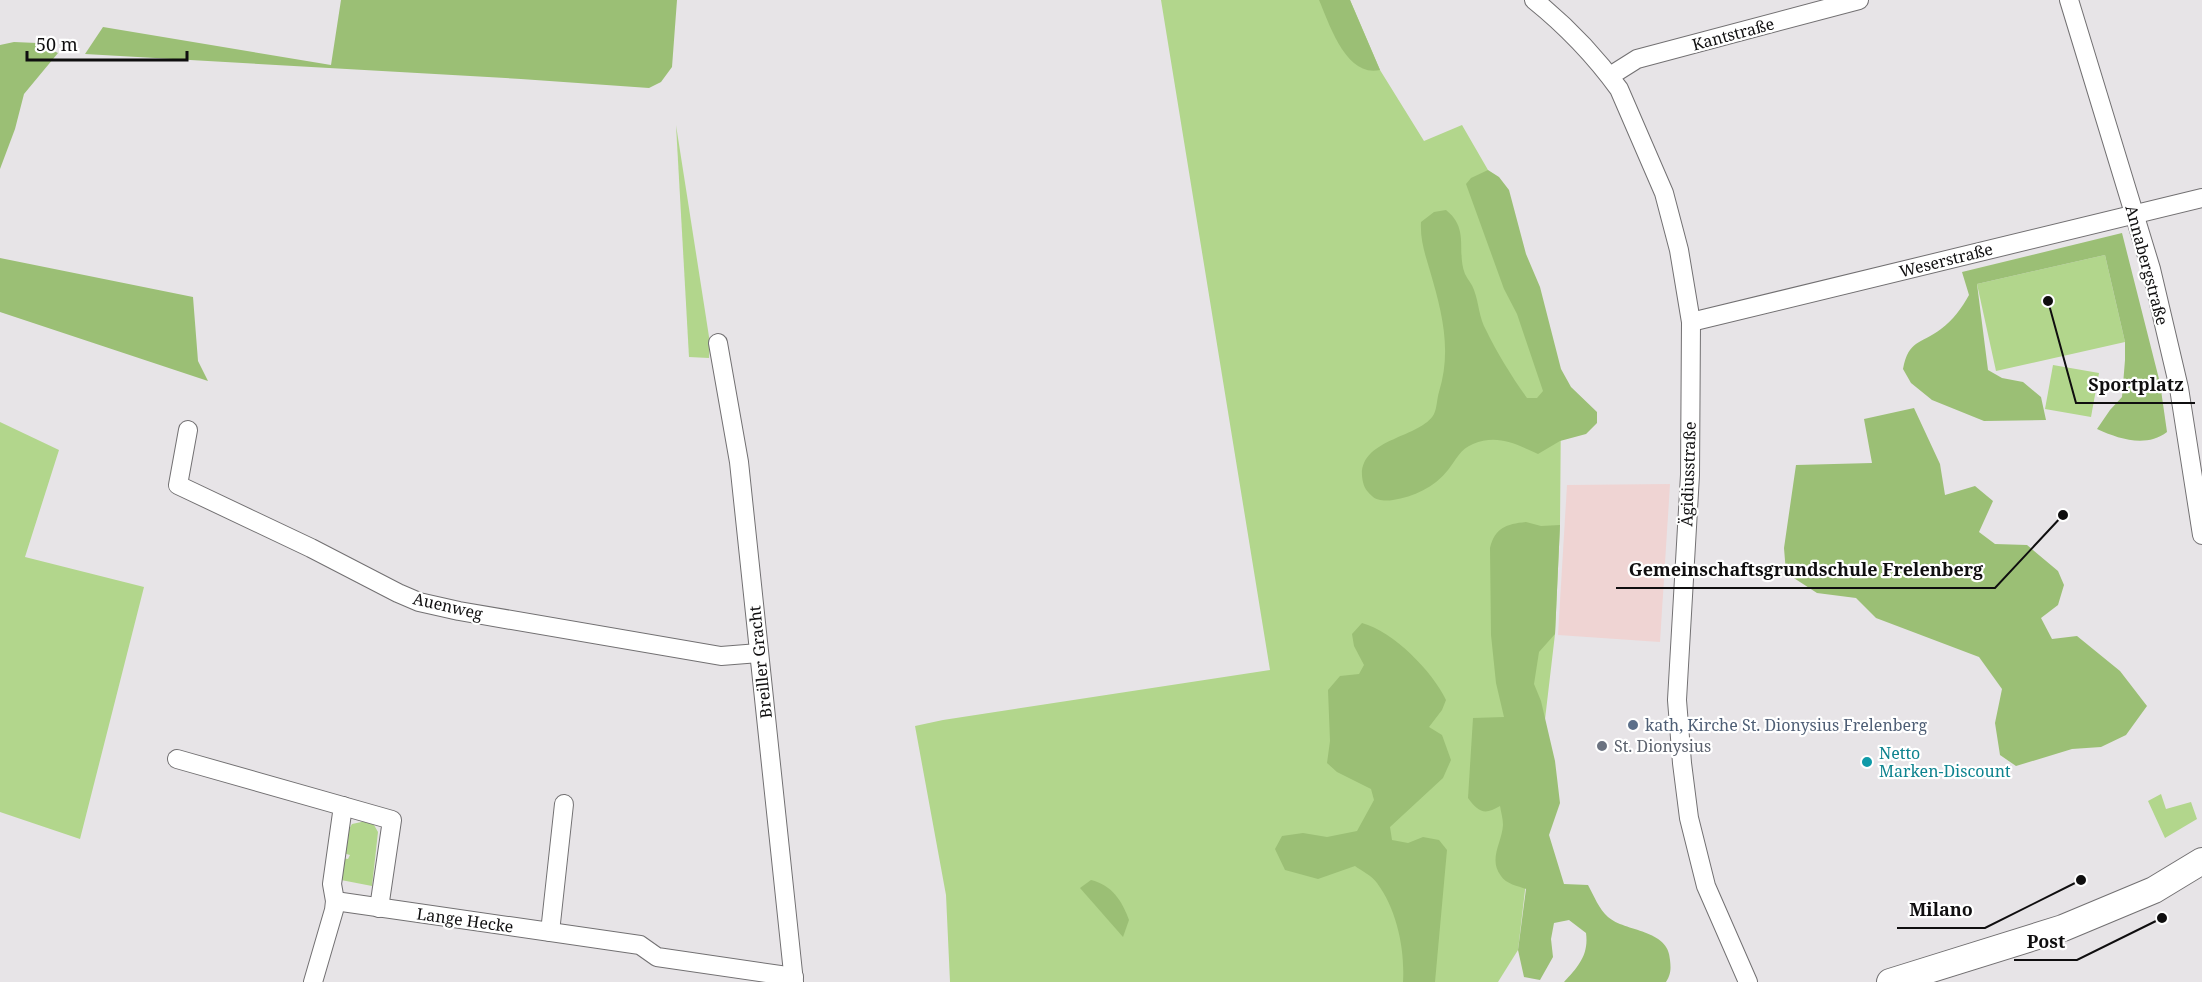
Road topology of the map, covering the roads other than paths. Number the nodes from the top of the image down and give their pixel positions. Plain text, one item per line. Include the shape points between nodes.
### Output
1 (1534, 0) edge
2 (1859, 0) edge
3 (2069, 0) edge
4 (1610, 76) junction
5 (2202, 198) edge
6 (2134, 214) junction
7 (1691, 322) junction
8 (718, 343) dead end
9 (188, 430) dead end
10 (2202, 535) edge
11 (759, 653) junction
12 (177, 759) dead end
13 (564, 804) dead end
14 (343, 806) junction
15 (2202, 861) edge
16 (335, 901) junction
17 (380, 908) junction
18 (550, 932) junction
19 (794, 980) edge
20 (313, 982) edge
21 (1748, 982) edge
22 (1890, 982) edge

1 - 4 street, Ägidiusstraße
2 - 4 street, Kantstraße via 1637,59
3 - 6 street, Annabergstraße
4 - 7 street, Ägidiusstraße via 1619,88 1664,193 1679,250
5 - 6 street, Weserstraße
6 - 7 street, Weserstraße
6 - 10 street, Annabergstraße via 2179,388
7 - 21 street, Ägidiusstraße via 1690,475 1677,700 1682,763 1689,818 1706,886
8 - 11 street, Breiller Gracht via 736,437
9 - 11 street, Auenweg via 178,485 419,602 721,656
11 - 19 street, Breiller Gracht
12 - 14 street
13 - 18 street
14 - 16 street via 332,884
14 - 17 street via 392,820
15 - 22 main road via 2154,890 2063,928
16 - 17 street, Lange Hecke
16 - 20 street
17 - 18 street, Lange Hecke
18 - 19 street, Lange Hecke via 640,945 657,957

